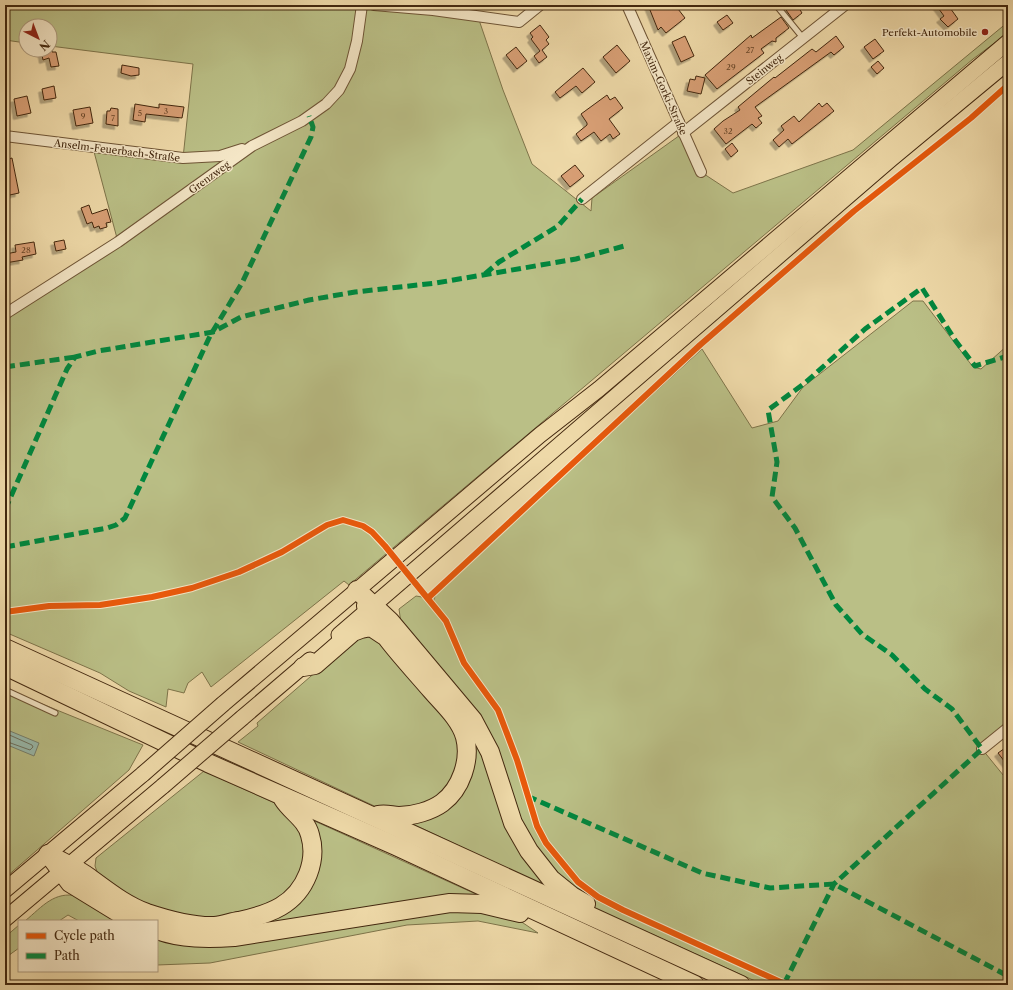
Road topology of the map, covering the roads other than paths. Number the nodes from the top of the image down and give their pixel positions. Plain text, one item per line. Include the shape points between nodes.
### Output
1 (362, 5) edge
2 (374, 5) edge
3 (540, 5) edge
4 (627, 5) edge
5 (776, 5) edge
6 (845, 5) edge
7 (803, 38) junction
8 (1008, 42) edge
9 (1008, 62) edge
10 (679, 122) junction
11 (683, 133) junction
12 (5, 136) edge
13 (252, 146) junction
14 (701, 172) dead end
15 (582, 200) dead end
16 (5, 314) edge
17 (357, 590) junction
18 (370, 607) junction
19 (383, 635) junction
20 (5, 648) edge
21 (5, 666) edge
22 (303, 667) junction
23 (5, 690) edge
24 (54, 713) dead end
25 (1008, 728) edge
26 (982, 749) dead end
27 (279, 794) junction
28 (375, 817) junction
29 (48, 854) junction
30 (64, 869) junction
31 (5, 890) edge
32 (5, 920) edge
33 (130, 920) edge
34 (558, 921) junction
35 (158, 930) edge
36 (653, 944) junction
37 (694, 985) edge
38 (741, 985) edge

1 - 13 street, Grenzweg via 350,69 339,90 326,104 302,121
2 - 3 street via 519,22
4 - 10 street, Maxim-Gorki-Straße
5 - 7 lane
6 - 7 street, Steinweg
7 - 11 street, Steinweg
8 - 17 main road via 599,389 540,435
9 - 18 main road via 891,159 546,459
10 - 11 street, Maxim-Gorki-Straße
10 - 15 street
11 - 14 street, Maxim-Gorki-Straße
12 - 13 street, Anselm-Feuerbach-Straße via 183,158 220,156
13 - 16 street, Grenzweg via 118,242
17 - 18 highway
17 - 29 main road, bridge
18 - 19 highway
18 - 22 main road
18 - 36 highway via 395,627 473,720 490,752 513,823 540,866 572,896
19 - 22 highway via 371,627 361,628 315,665
19 - 28 highway via 453,716 464,737 466,756 464,772 455,790 442,803 410,815 383,814
20 - 28 highway
21 - 27 highway
22 - 30 main road, bridge
23 - 24 lane
25 - 26 street
27 - 30 highway via 286,805 303,821 310,834 313,856 305,883 298,893 287,904 272,912 216,926 184,923 135,908 89,877
27 - 34 highway
28 - 36 highway
29 - 30 highway
29 - 31 main road
30 - 32 main road
30 - 33 highway via 70,883
34 - 35 highway via 540,920 482,904 450,903 234,937 181,936
34 - 37 highway
36 - 38 highway

